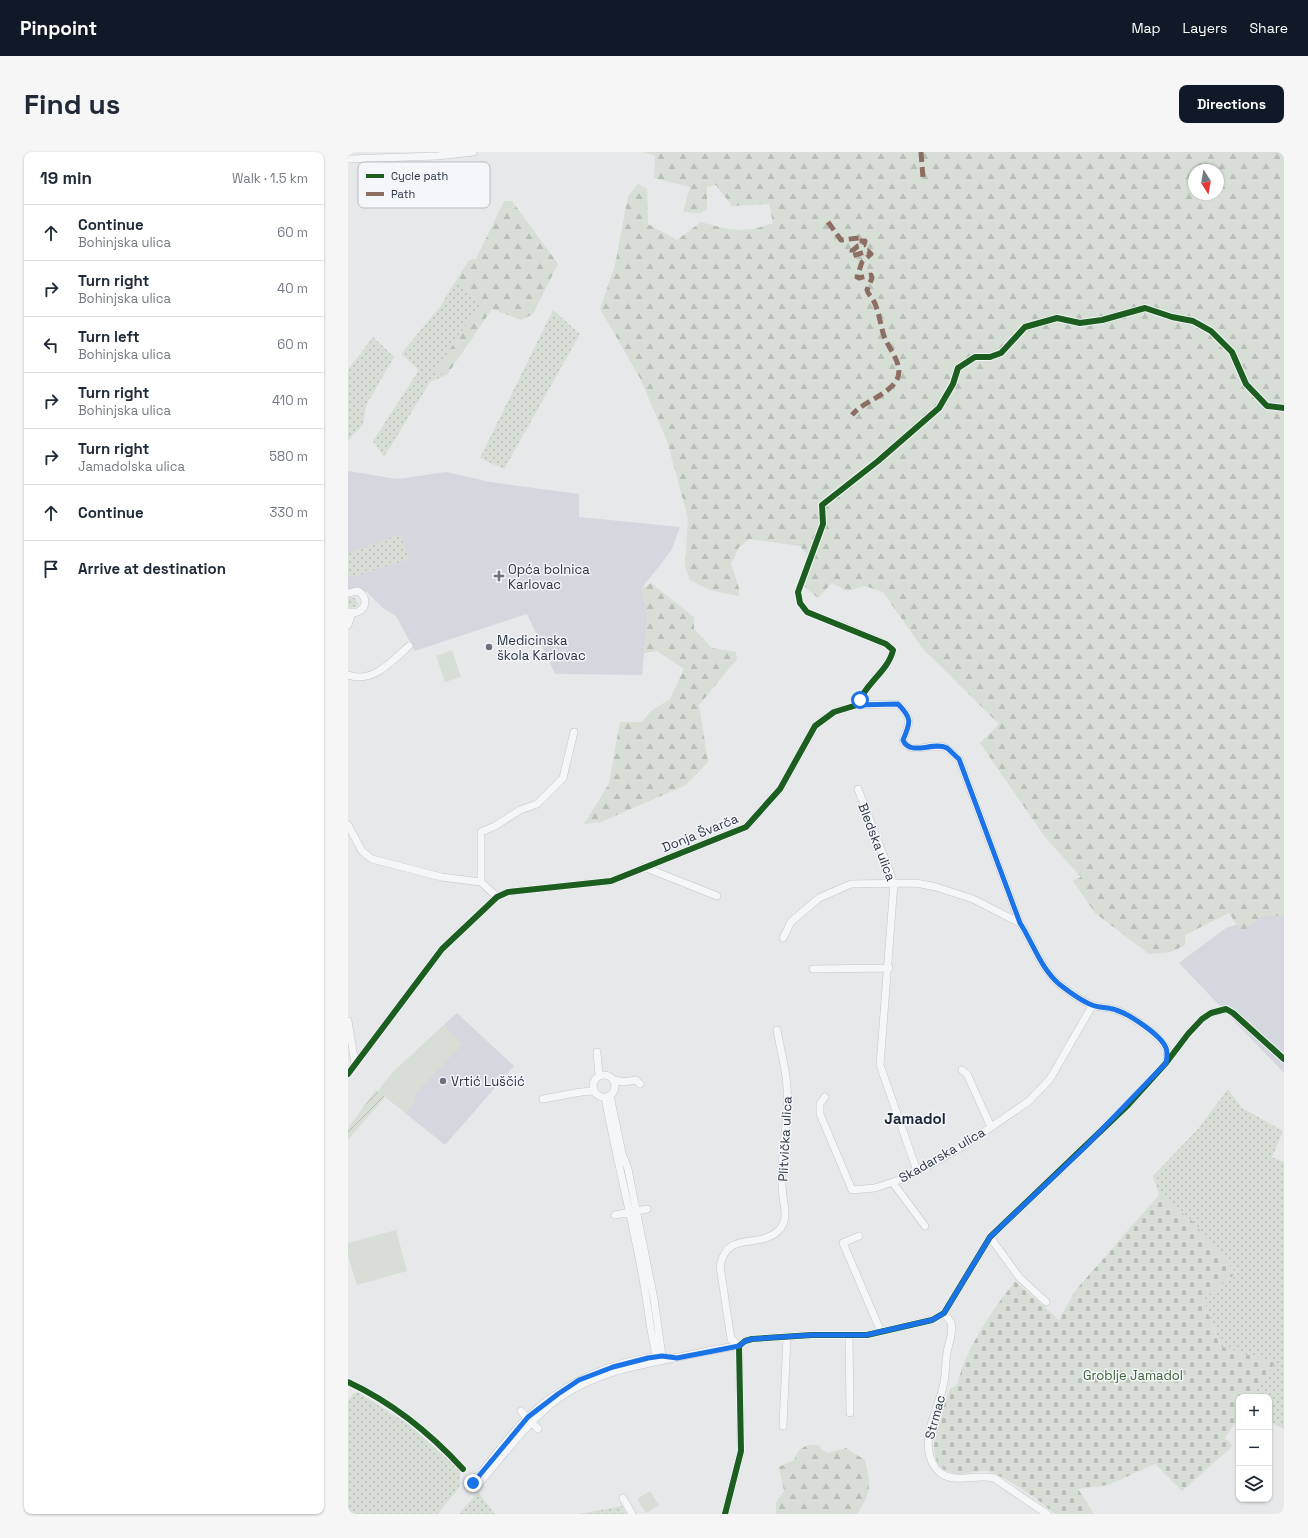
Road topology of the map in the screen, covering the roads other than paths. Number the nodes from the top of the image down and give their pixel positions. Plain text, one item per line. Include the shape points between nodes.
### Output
1 (473, 152) edge
2 (348, 159) edge
3 (348, 593) edge
4 (350, 613) edge
5 (836, 623) dead end
6 (348, 625) edge
7 (409, 646) dead end
8 (348, 675) edge
9 (857, 705) junction
10 (574, 732) dead end
11 (858, 789) dead end
12 (348, 825) edge
13 (644, 867) junction
14 (482, 882) junction
15 (894, 883) junction
16 (717, 896) dead end
17 (497, 897) junction
18 (1020, 923) junction
19 (784, 938) dead end
20 (889, 968) junction
21 (813, 969) dead end
22 (1092, 1006) junction
23 (348, 1021) edge
24 (777, 1030) dead end
25 (597, 1052) dead end
26 (1284, 1059) edge
27 (1166, 1063) junction
28 (355, 1064) junction
29 (962, 1070) dead end
30 (348, 1074) edge
31 (602, 1075) junction
32 (616, 1083) junction
33 (640, 1084) dead end
34 (594, 1088) junction
35 (607, 1096) junction
36 (825, 1097) dead end
37 (542, 1099) dead end
38 (991, 1127) junction
39 (917, 1171) junction
40 (893, 1183) junction
41 (647, 1209) dead end
42 (632, 1212) junction
43 (615, 1215) dead end
44 (925, 1226) dead end
45 (859, 1236) dead end
46 (990, 1237) junction
47 (1046, 1302) dead end
48 (944, 1313) junction
49 (881, 1332) junction
50 (787, 1336) junction
51 (849, 1336) junction
52 (739, 1346) junction
53 (655, 1351) junction
54 (662, 1356) junction
55 (648, 1358) junction
56 (677, 1358) junction
57 (657, 1362) junction
58 (521, 1411) dead end
59 (850, 1413) dead end
60 (530, 1420) junction
61 (783, 1426) dead end
62 (538, 1429) dead end
63 (474, 1485) dead end
64 (623, 1498) dead end
65 (632, 1514) edge
66 (725, 1514) edge
67 (1047, 1514) edge

1 - 2 street
3 - 4 street via 358,591 364,594 366,600 360,611
4 - 6 street
5 - 9 street via 886,644 893,650 891,658 862,694
7 - 8 street via 378,673 366,677
9 - 13 street, Donja Švarča via 834,712 815,726 780,789 746,827
9 - 18 street, Donja Švarča via 898,704 908,714 910,726 903,740 905,746 911,749 934,746 946,748 959,759
10 - 14 street via 563,778 537,804 520,810 480,832
11 - 15 street, Bledska ulica
12 - 14 street via 362,851 372,859 441,877
13 - 16 street
13 - 17 street, Donja Švarča via 611,881 508,892
14 - 17 street
15 - 18 street via 916,883 955,893 973,899
15 - 19 street via 851,884 819,898 791,922
15 - 20 street, Bledska ulica
17 - 28 street via 442,949
18 - 22 street via 1047,970 1070,992
20 - 21 street
20 - 39 street, Bledska ulica via 880,1065
22 - 27 street via 1116,1010 1146,1028 1166,1047
22 - 38 street, Skadarska ulica via 1050,1079 1029,1101
23 - 28 street
24 - 52 street, Plitvička ulica via 787,1086 782,1175 786,1214 778,1232 765,1238 733,1244 722,1254 720,1266 731,1339
25 - 31 street
26 - 27 street via 1226,1009 1211,1013 1202,1019
27 - 46 street via 1085,1147
28 - 30 street
29 - 38 street, Skadarska ulica via 967,1074
31 - 32 street
31 - 34 street via 594,1079
32 - 33 street via 636,1080
32 - 35 street
34 - 35 street via 598,1095
34 - 37 street
35 - 42 street
36 - 40 street, Skadarska ulica via 820,1104 820,1114 852,1190
38 - 39 street, Skadarska ulica via 964,1146
39 - 40 street, Skadarska ulica
40 - 44 street, Skadarska ulica
41 - 42 street
42 - 43 street
42 - 53 street
42 - 54 street via 654,1299
45 - 49 street via 843,1243
46 - 47 street via 1019,1277
46 - 48 street
48 - 49 street via 932,1320
48 - 67 street, Strmac via 951,1323 952,1331 943,1386 927,1445 929,1457 935,1468 945,1476 957,1478 984,1475 994,1478
49 - 51 street
50 - 51 street
50 - 52 street via 752,1339
50 - 61 street
51 - 59 street
52 - 56 street
52 - 66 street via 741,1451
53 - 54 street
53 - 55 street
54 - 55 street
54 - 56 street
54 - 57 street
55 - 60 street via 613,1367 579,1380 558,1394
56 - 57 street
57 - 60 street via 615,1372 582,1385
58 - 60 street
60 - 62 street
60 - 63 street
64 - 65 street

